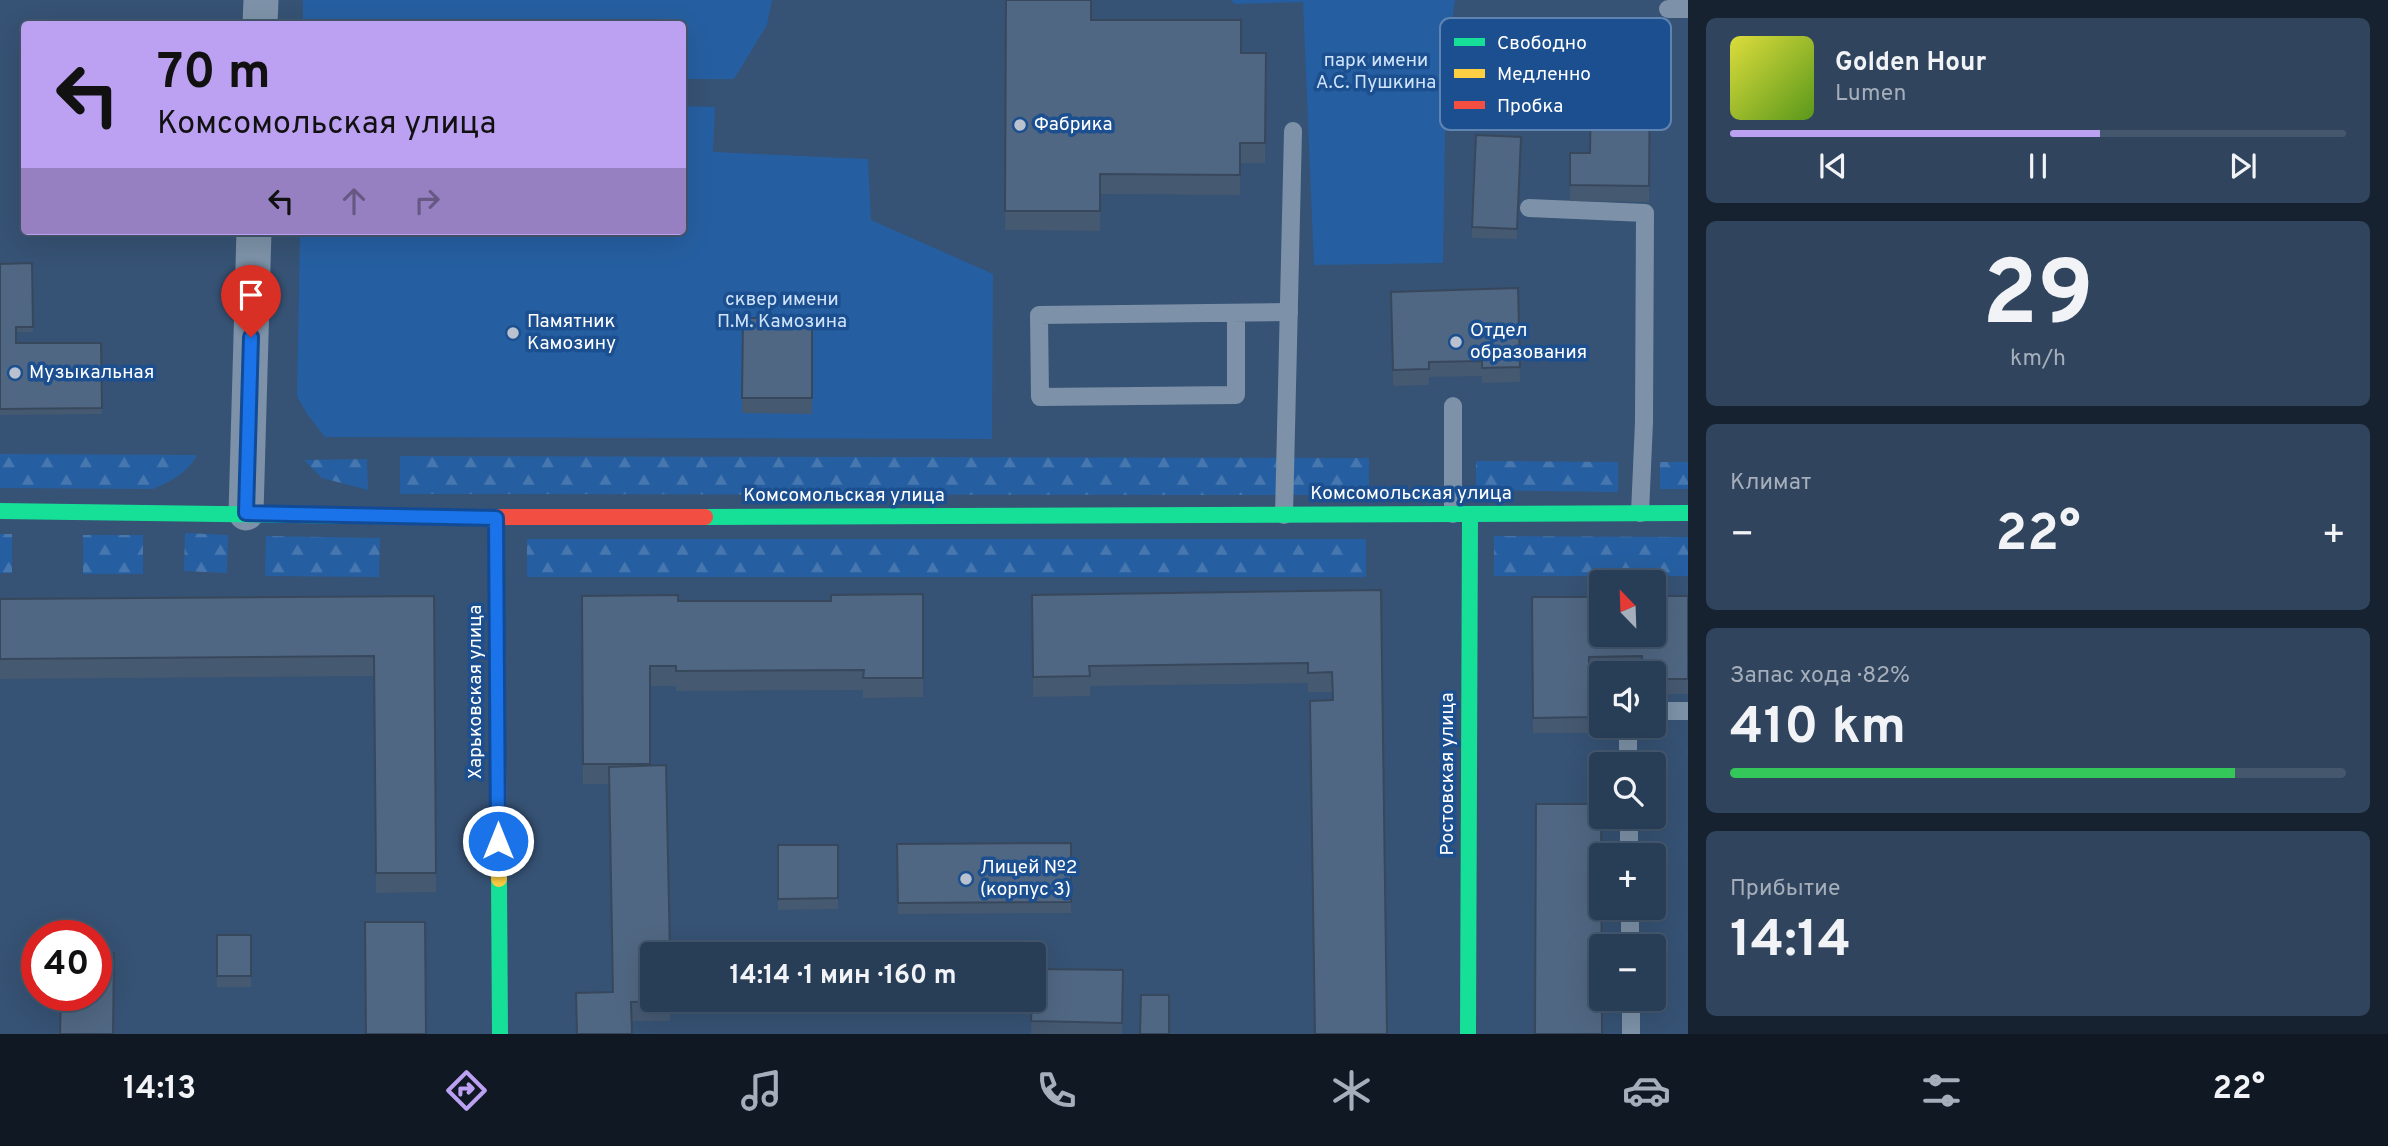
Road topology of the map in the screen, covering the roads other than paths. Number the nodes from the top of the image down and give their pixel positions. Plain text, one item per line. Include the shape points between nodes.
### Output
1 (261, 0) edge
2 (1668, 9) dead end
3 (1688, 9) edge
4 (260, 21) edge
5 (1293, 131) dead end
6 (1530, 208) dead end
7 (254, 235) edge
8 (1289, 312) junction
9 (1236, 313) junction
10 (1452, 406) dead end
11 (0, 511) edge
12 (246, 513) junction
13 (1640, 513) junction
14 (1688, 513) edge
15 (1461, 514) junction
16 (1284, 516) junction
17 (496, 518) junction
18 (1666, 711) edge
19 (1688, 711) edge
20 (1630, 1011) edge
21 (500, 1034) edge
22 (1468, 1034) edge
23 (1631, 1034) edge

1 - 4 street
2 - 3 lane
5 - 8 lane
6 - 13 lane via 1645,213
7 - 12 street
8 - 9 lane
8 - 16 lane
9 - 9 lane via 1039,315 1040,397 1236,395
10 - 15 lane
11 - 12 street, Комсомольская улица
12 - 17 street, Комсомольская улица
13 - 14 street, Комсомольская улица
13 - 15 street, Комсомольская улица
15 - 16 street, Комсомольская улица
15 - 22 street, Ростовская улица
16 - 17 street, Комсомольская улица
17 - 21 street, Харьковская улица
18 - 19 lane
20 - 23 lane

